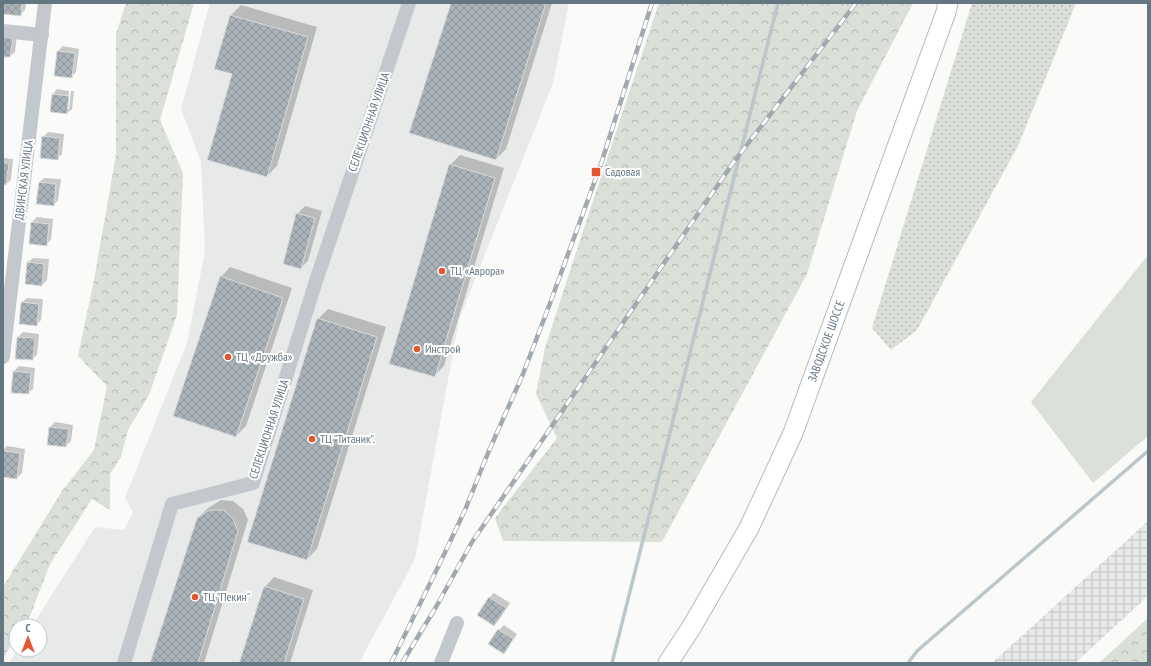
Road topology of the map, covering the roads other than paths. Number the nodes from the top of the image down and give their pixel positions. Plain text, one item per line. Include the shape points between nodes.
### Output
1 (45, 3) edge
2 (409, 3) edge
3 (948, 3) edge
4 (3, 31) edge
5 (42, 35) junction
6 (3, 357) edge
7 (457, 624) dead end
8 (124, 663) edge
9 (441, 663) edge
10 (668, 663) edge

1 - 5 street, ДВИНСКАЯ УЛИЦА
2 - 8 street, СЕЛЕКЦИОННАЯ УЛИЦА via 315,284 253,483 172,504
3 - 10 main road, ЗАВОДСКОЕ ШОССЕ via 793,433 749,528
4 - 5 street
5 - 6 street, ДВИНСКАЯ УЛИЦА
7 - 9 street

